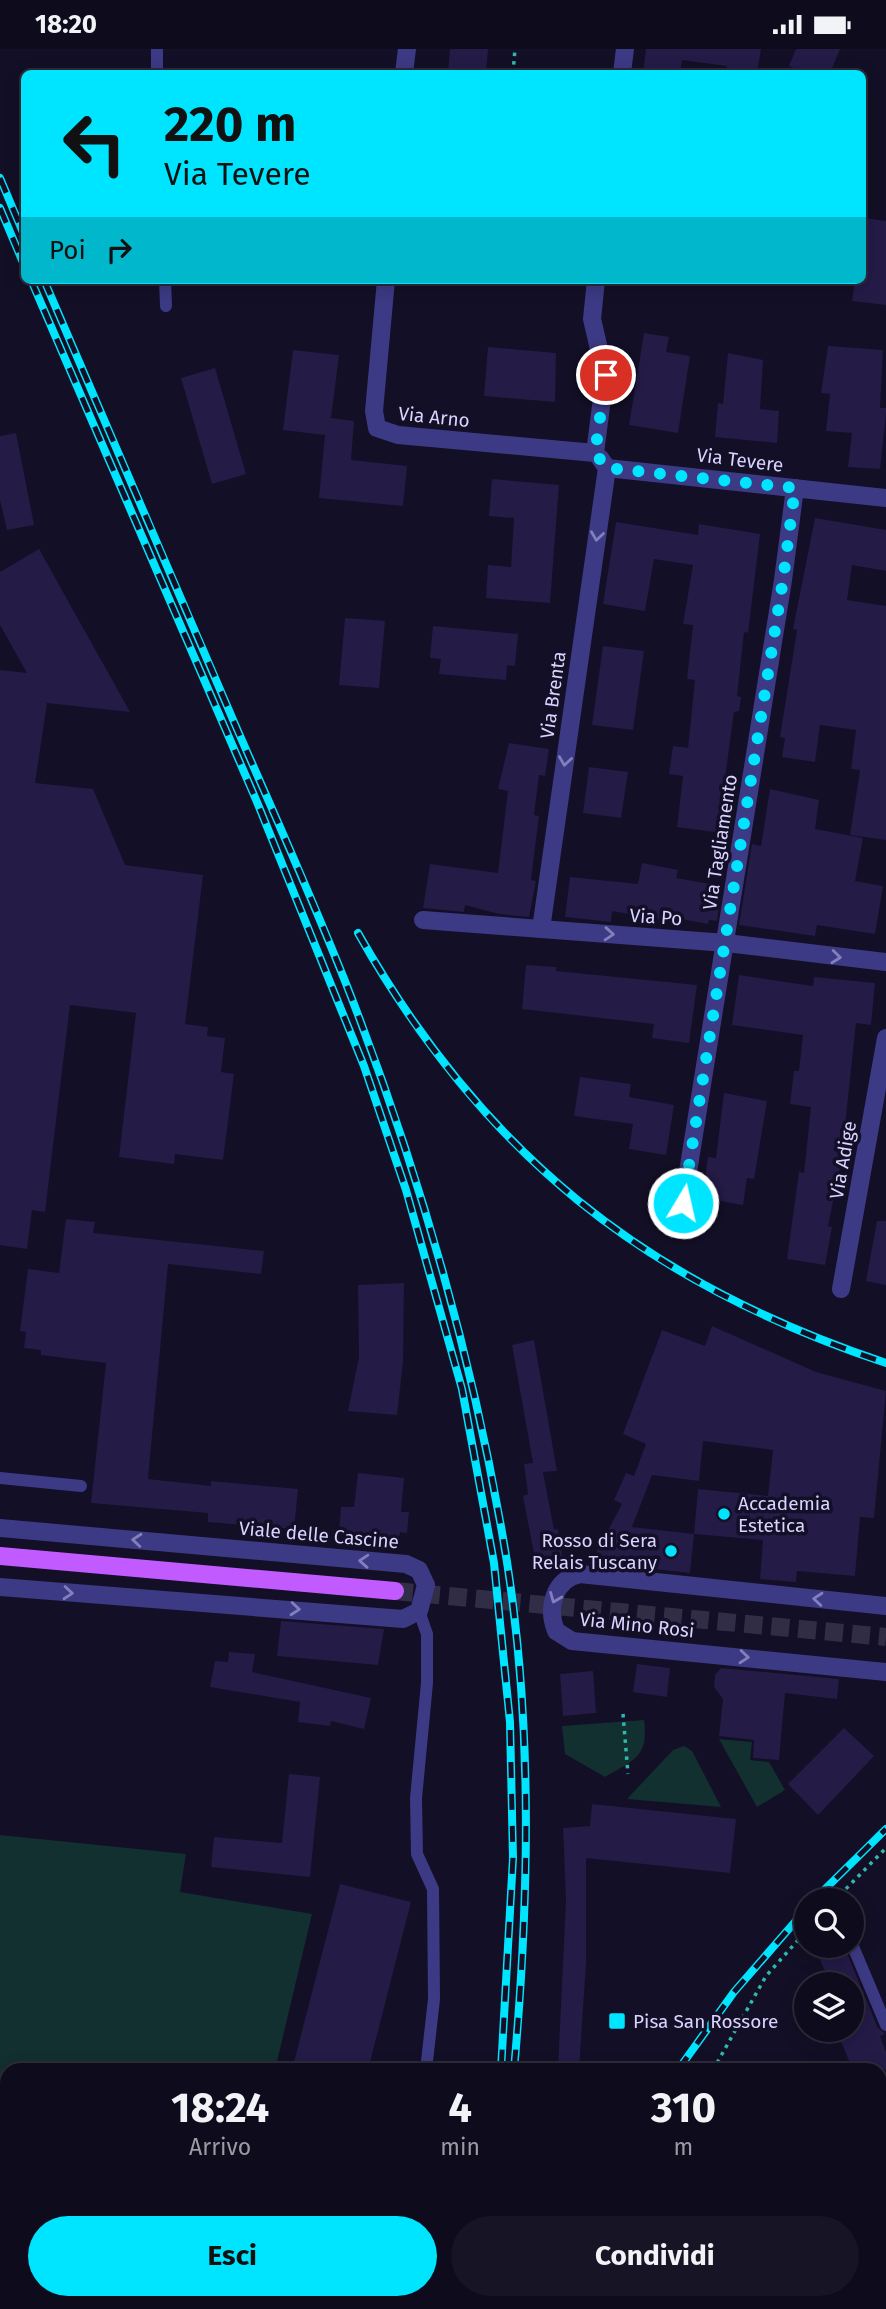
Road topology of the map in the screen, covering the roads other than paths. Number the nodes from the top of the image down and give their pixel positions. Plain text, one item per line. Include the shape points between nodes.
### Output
1 (157, 49) edge
2 (407, 49) edge
3 (625, 49) edge
4 (157, 70) edge
5 (404, 70) edge
6 (622, 70) edge
7 (164, 284) edge
8 (386, 284) edge
9 (596, 284) edge
10 (166, 306) dead end
11 (595, 453) junction
12 (607, 468) junction
13 (795, 488) junction
14 (886, 498) edge
15 (423, 920) dead end
16 (541, 929) junction
17 (726, 943) junction
18 (886, 963) edge
19 (886, 1038) edge
20 (683, 1203) dead end
21 (841, 1289) dead end
22 (0, 1478) edge
23 (81, 1486) dead end
24 (0, 1528) edge
25 (0, 1556) edge
26 (0, 1587) edge
27 (395, 1591) tunnel mouth
28 (886, 1606) edge
29 (419, 1611) junction
30 (886, 1672) edge
31 (858, 1958) edge
32 (886, 2025) edge
33 (427, 2063) edge

1 - 4 lane
2 - 5 street
3 - 6 street
7 - 10 lane
8 - 11 street, Via Arno via 374,411 377,428 398,435
9 - 11 street via 592,319 606,375
11 - 12 street
12 - 13 street, Via Tevere
12 -> 16 street, Via Brenta
13 - 14 street, Via Tevere
13 - 17 street, Via Tagliamento
15 - 16 street, Via Po
16 -> 17 street, Via Po
17 -> 18 street, Via Po
17 - 20 street, Via Tagliamento
19 - 21 street, Via Adige
22 - 23 lane
29 -> 24 street, Viale delle Cascine via 424,1578 406,1564
25 - 27 main road
26 -> 29 street via 403,1619
28 -> 30 street, Via Mino Rosi via 580,1574 569,1577 559,1588 551,1611 556,1631 572,1641
29 - 33 lane via 427,1634 427,1683 416,1798 417,1854 433,1889 434,1999
31 - 32 lane

